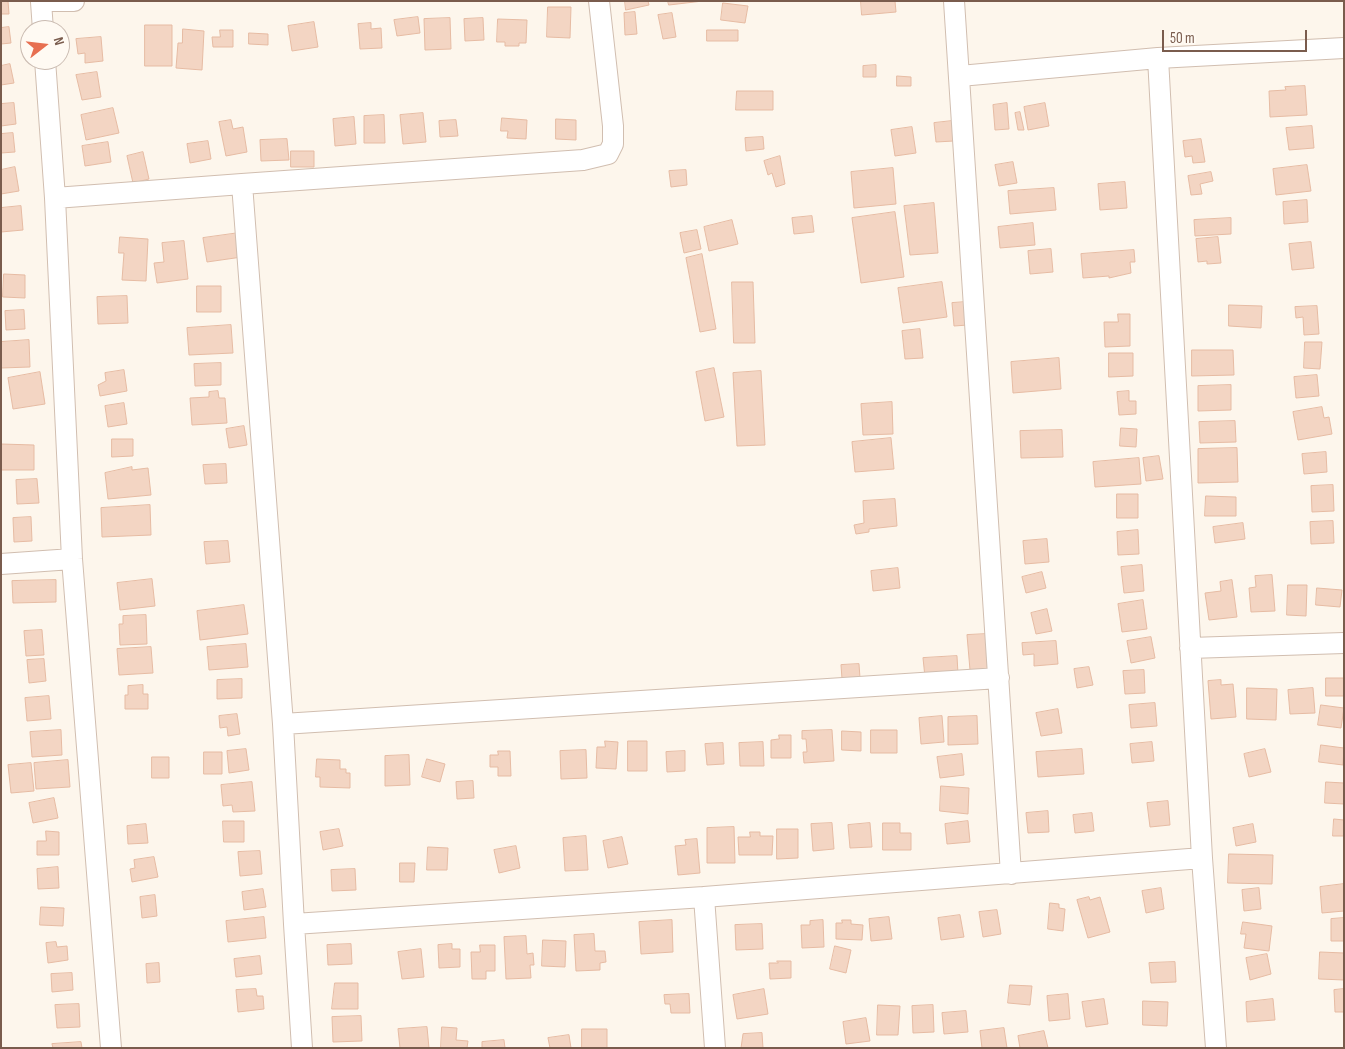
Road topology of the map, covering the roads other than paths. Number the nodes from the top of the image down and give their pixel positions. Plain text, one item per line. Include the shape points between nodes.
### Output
1 (74, 1) edge
2 (599, 1) edge
3 (954, 1) edge
4 (41, 2) edge
5 (42, 20) edge
6 (1344, 48) edge
7 (1158, 58) junction
8 (46, 70) edge
9 (960, 76) junction
10 (242, 184) junction
11 (55, 198) junction
12 (72, 559) junction
13 (1, 564) edge
14 (1344, 643) edge
15 (1190, 648) junction
16 (999, 678) junction
17 (283, 724) junction
18 (1202, 858) junction
19 (1011, 874) junction
20 (704, 897) junction
21 (294, 924) junction
22 (111, 1048) edge
23 (302, 1048) edge
24 (715, 1048) edge
25 (1216, 1048) edge

1 - 4 street
2 - 10 street via 614,135 611,150 604,156
3 - 9 street
4 - 5 street
6 - 7 street
7 - 9 street
7 - 15 street
8 - 11 street
9 - 16 street
10 - 11 street
10 - 17 street
11 - 12 street
12 - 13 street
12 - 22 street
14 - 15 street
15 - 18 street
16 - 17 street
16 - 19 street
17 - 21 street
18 - 19 street
18 - 25 street
19 - 20 street
20 - 21 street
20 - 24 street
21 - 23 street

